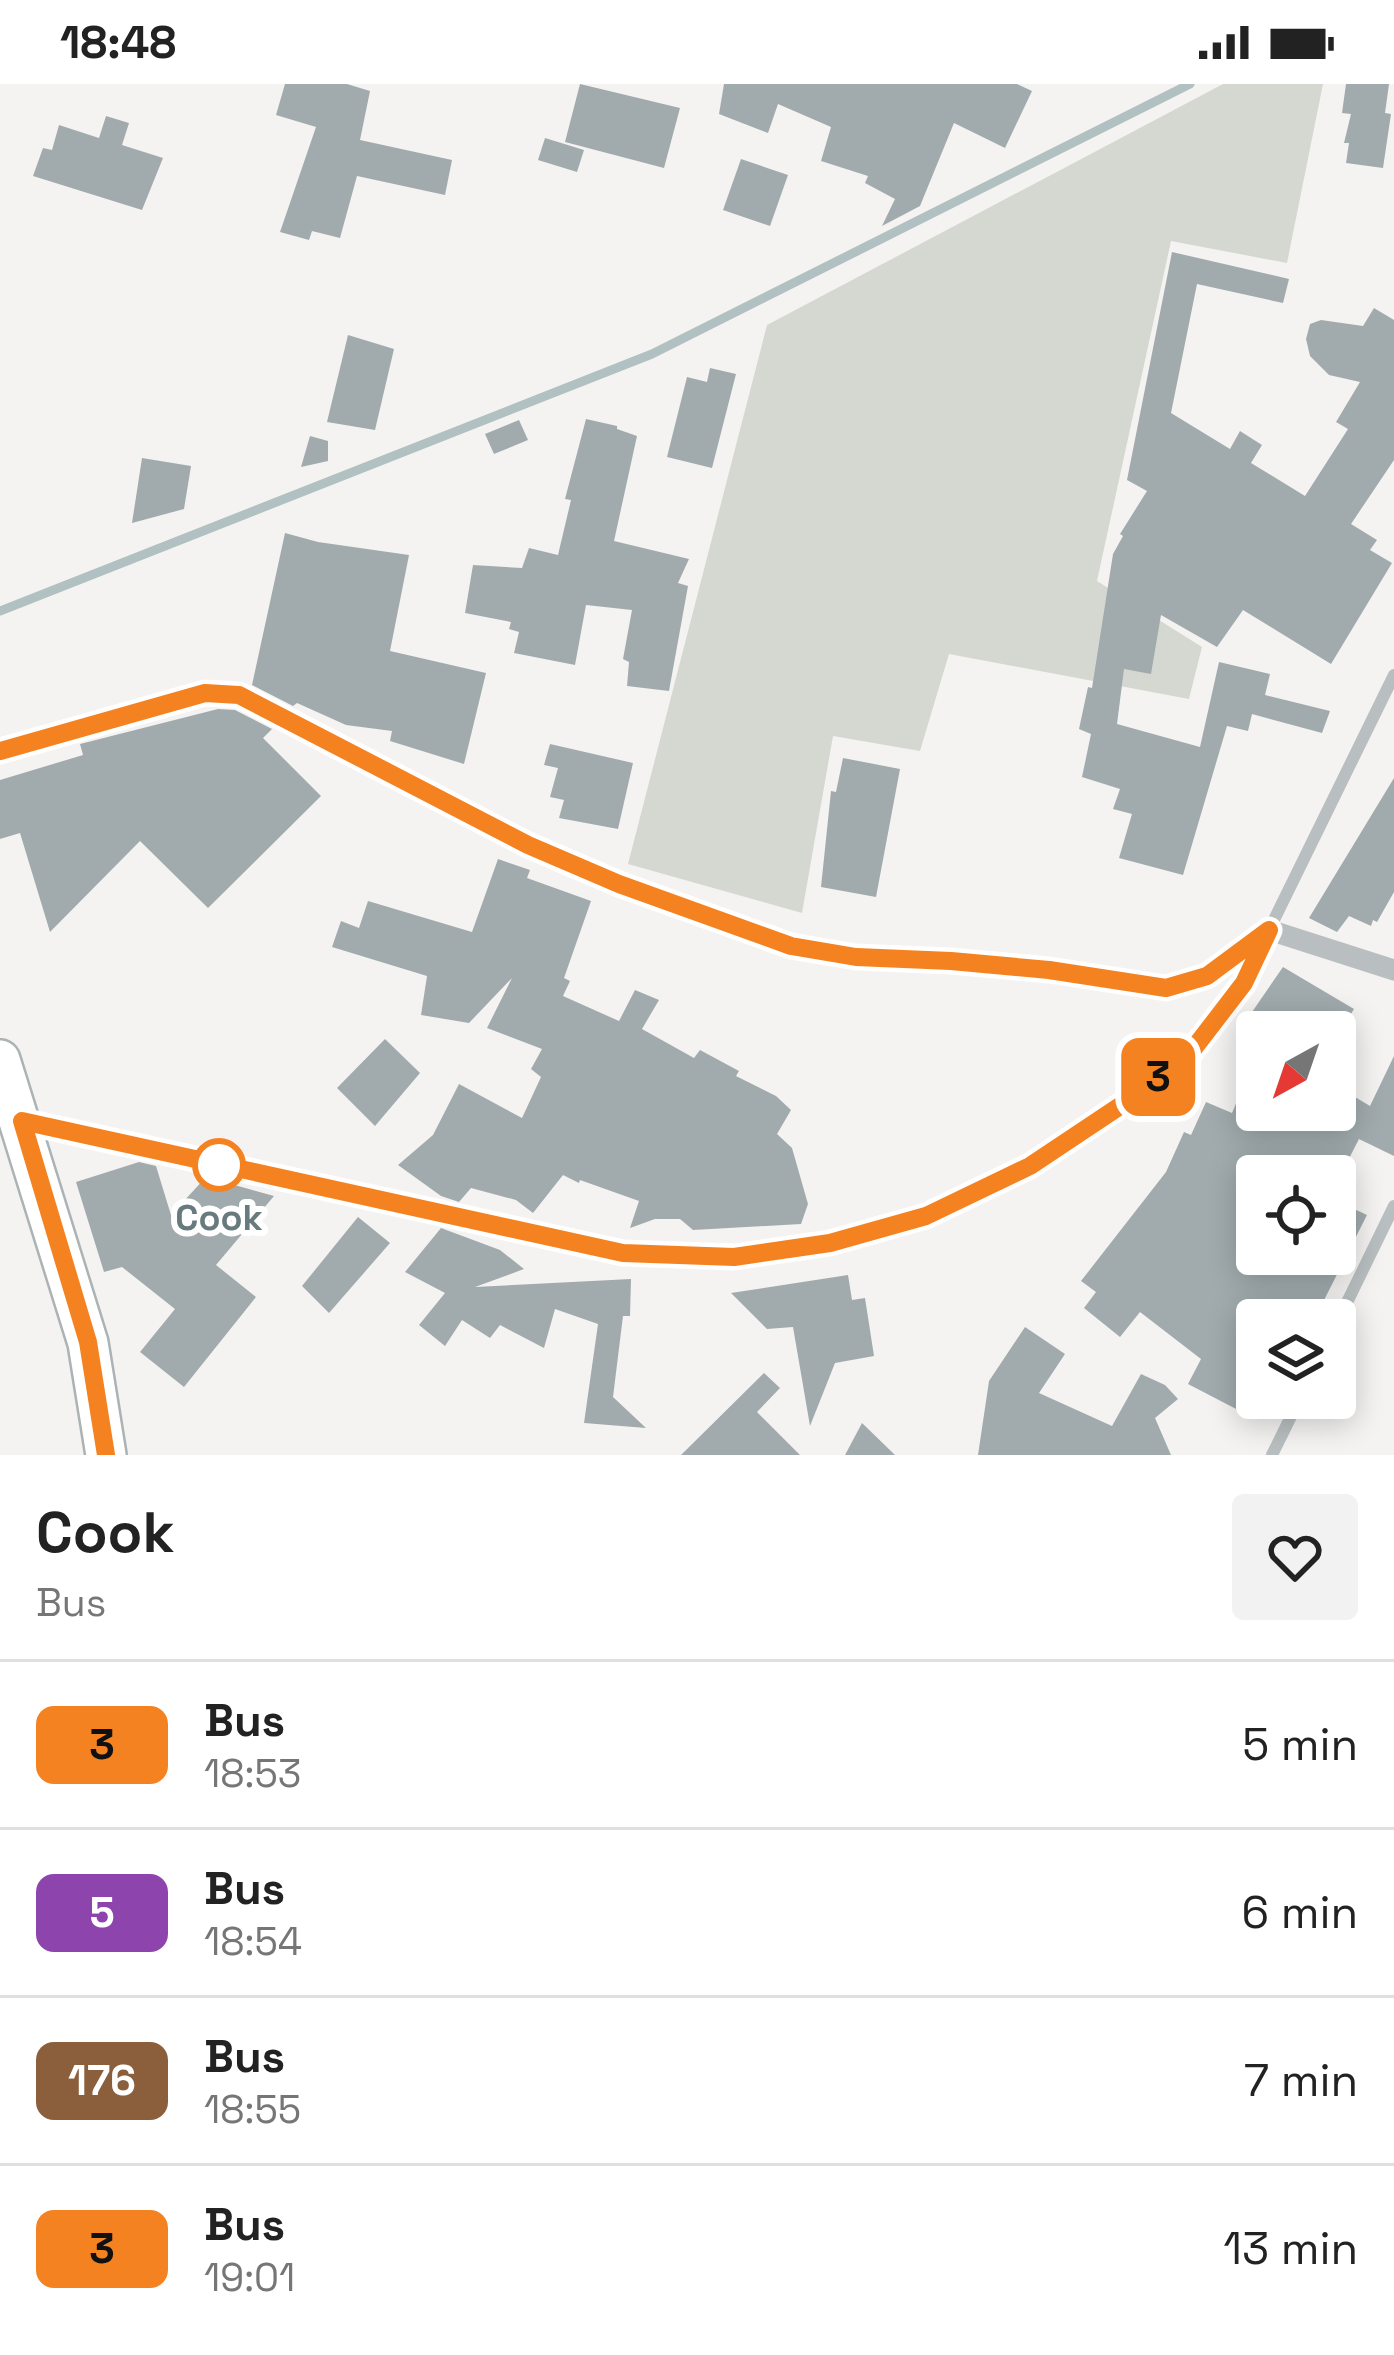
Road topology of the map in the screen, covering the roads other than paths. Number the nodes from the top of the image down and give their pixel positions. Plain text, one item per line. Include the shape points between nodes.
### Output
1 (1394, 675) edge
2 (0, 751) edge
3 (1269, 930) junction
4 (1394, 970) edge
5 (0, 1060) edge
6 (11, 1119) edge
7 (1394, 1206) edge
8 (1349, 1299) edge
9 (1290, 1419) edge
10 (106, 1455) edge
11 (1272, 1455) edge

1 - 3 street
2 - 3 street via 205,693 239,695 528,845 791,946 1166,988 1207,976
3 - 4 street
3 - 6 street via 1244,983 1191,1052 1126,1102 1030,1166 926,1216 830,1243 734,1257 623,1253
5 - 6 main road
6 - 10 main road via 88,1342
7 - 8 street
9 - 11 street

